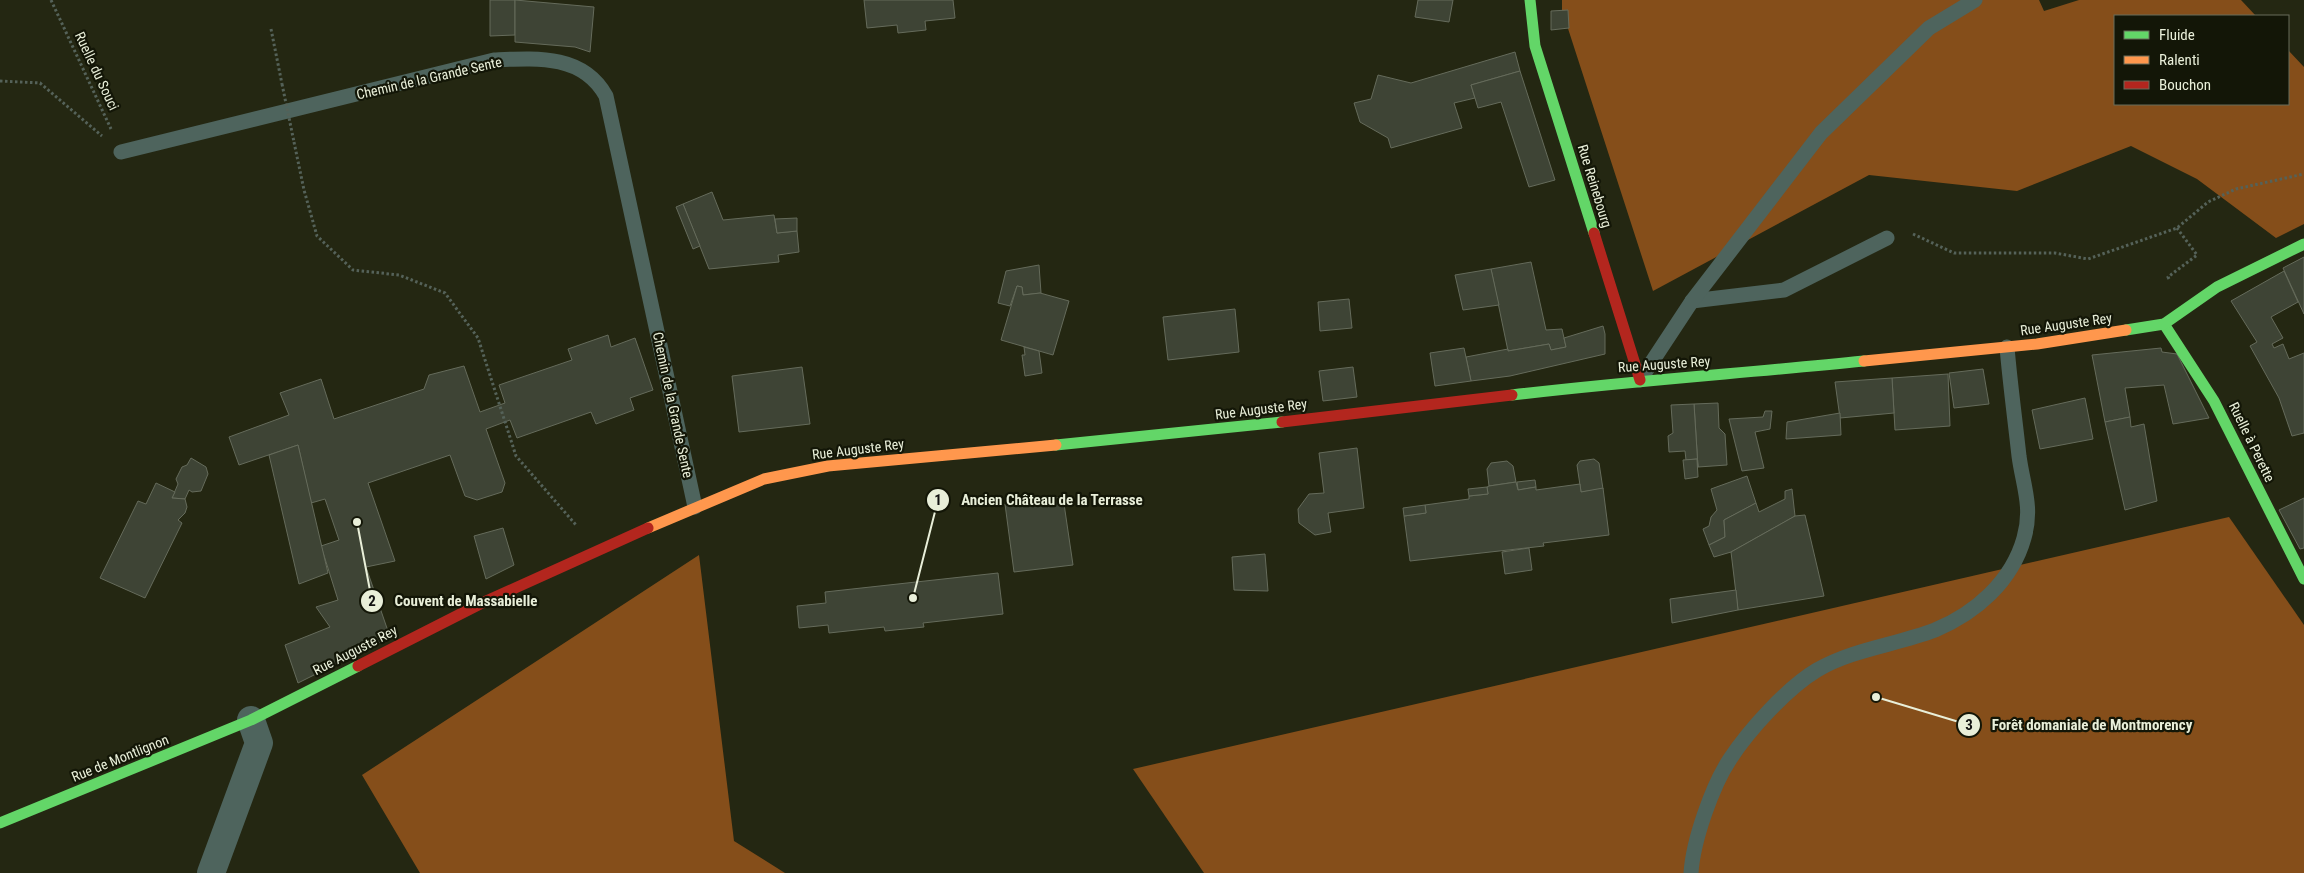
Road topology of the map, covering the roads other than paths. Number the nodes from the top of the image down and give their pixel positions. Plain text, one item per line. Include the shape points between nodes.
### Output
1 (1530, 0) edge
2 (1975, 0) edge
3 (121, 152) road end
4 (1887, 238) road end
5 (2304, 244) edge
6 (1692, 301) junction
7 (2164, 324) junction
8 (2007, 347) junction
9 (1640, 380) junction
10 (695, 507) junction
11 (2304, 579) edge
12 (251, 720) junction
13 (0, 823) edge
14 (211, 873) edge
15 (1691, 873) edge

1 - 9 street, Rue Reinebourg via 1535,46
2 - 6 lane via 1929,28 1821,133
3 - 10 lane, Chemin de la Grande Sente via 494,60 552,60 590,74 606,96
4 - 6 lane via 1784,290
5 - 7 street, Rue Auguste Rey via 2216,286
6 - 9 lane
7 - 8 street, Rue Auguste Rey
7 - 11 street, Ruelle à Perette via 2214,401
8 - 9 street, Rue Auguste Rey via 1692,378
8 - 15 lane via 2020,462 2030,511 2016,560 1999,585 1971,610 1935,630 1860,652 1817,670 1781,697 1729,760 1706,808
9 - 10 street, Rue Auguste Rey via 1160,436 828,466 764,479
10 - 12 street, Rue Auguste Rey via 484,602
12 - 13 street, Rue de Montlignon
12 - 14 street via 260,743

